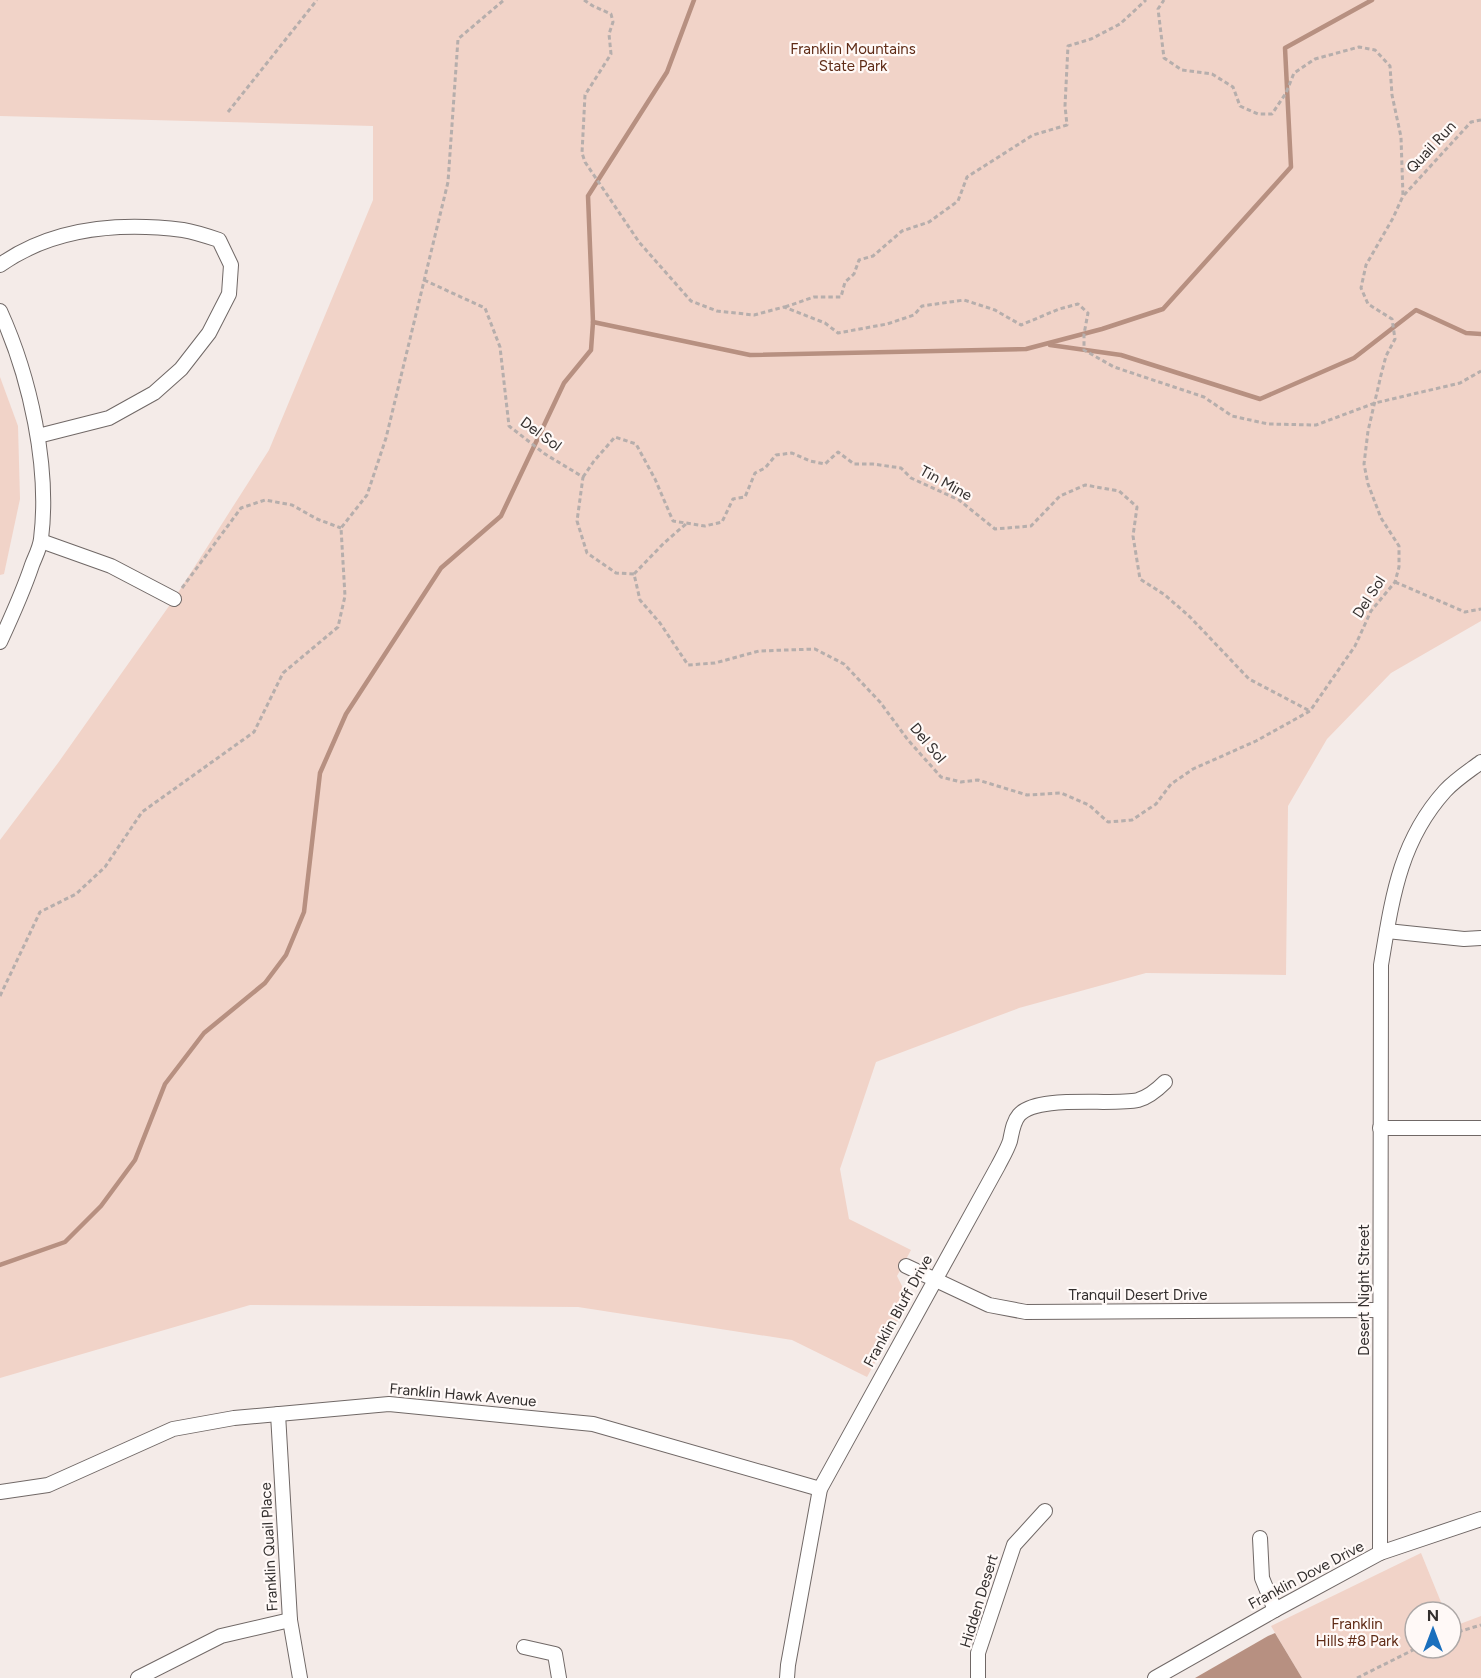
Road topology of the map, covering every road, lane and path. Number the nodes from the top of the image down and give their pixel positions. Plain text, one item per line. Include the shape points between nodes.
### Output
1 (317, 0) edge
2 (504, 0) edge
3 (584, 0) edge
4 (1146, 0) edge
5 (1164, 0) edge
6 (228, 112) dead end
7 (1481, 120) edge
8 (1403, 196) junction
9 (0, 264) edge
10 (424, 280) junction
11 (784, 307) junction
12 (0, 311) edge
13 (1481, 371) edge
14 (1375, 403) junction
15 (38, 436) junction
16 (584, 477) junction
17 (687, 523) junction
18 (340, 528) junction
19 (41, 541) junction
20 (634, 574) junction
21 (1395, 582) junction
22 (174, 599) joint
23 (1481, 609) edge
24 (0, 642) edge
25 (1310, 711) junction
26 (1481, 762) edge
27 (1387, 931) junction
28 (1481, 938) edge
29 (0, 996) edge
30 (1165, 1082) dead end
31 (1380, 1128) junction
32 (1481, 1128) edge
33 (906, 1266) dead end
34 (934, 1280) junction
35 (1380, 1310) junction
36 (278, 1414) junction
37 (820, 1489) junction
38 (0, 1492) edge
39 (1045, 1511) dead end
40 (1481, 1519) edge
41 (1260, 1538) dead end
42 (1380, 1553) junction
43 (1275, 1610) junction
44 (290, 1620) junction
45 (1481, 1625) edge
46 (1463, 1630) edge
47 (524, 1647) dead end
48 (1403, 1655) edge
49 (138, 1678) edge
50 (300, 1678) edge
51 (559, 1678) edge
52 (787, 1678) edge
53 (978, 1678) edge
54 (1155, 1678) edge
55 (1357, 1678) edge

1 - 6 path
2 - 10 path via 458,39 448,182
3 - 11 path via 611,15 613,22 609,34 611,54 585,95 585,162 639,242 691,301 717,310 754,315
4 - 11 path via 1120,24 1068,46 1067,125 1033,135 967,177 958,201 929,222 902,231 873,256 859,260 841,297 814,297
5 - 8 path via 1158,9 1164,58 1182,70 1212,75 1233,87 1240,106 1258,114 1272,114 1294,73 1315,59 1359,47 1375,50 1390,66 1401,136
7 - 8 path, Quail Run via 1471,122
8 - 14 path, Del Sol via 1366,265 1361,288 1368,304 1392,319 1395,339 1386,356
9 - 15 street via 64,234 131,228 184,230 219,240 231,265 229,294 209,333 181,369 154,393 109,418
10 - 16 path, Del Sol via 485,308 500,347 509,426
10 - 18 path via 386,438 367,495
11 - 14 path via 825,323 838,333 887,324 914,315 922,306 964,300 995,310 1021,325 1078,304 1088,313 1084,350 1114,367 1204,397 1232,416 1268,424 1316,425
12 - 15 street via 26,379
13 - 14 path via 1460,383
14 - 21 path, Del Sol via 1364,465 1382,518 1399,546
15 - 19 street
16 - 17 path via 615,437 636,444 673,521
16 - 20 path via 577,521 587,553 616,573
17 - 20 path
17 - 25 path, Tin Mine via 722,522 733,499 745,497 755,473 776,455 792,453 825,464 838,452 854,465 901,468 911,478 959,500 995,529 1031,525 1060,496 1085,485 1119,491 1137,507 1133,536 1140,579 1190,617 1249,679
18 - 22 path via 292,505 265,500 241,508
18 - 29 path via 345,596 338,627 283,673 254,732 142,812 105,867 76,894 40,912
19 - 22 street via 111,566
19 - 24 street
20 - 25 path, Del Sol via 640,600 688,665 716,663 759,651 815,649 844,664 941,777 961,782 978,780 1027,795 1061,793 1089,805 1108,822 1132,819 1156,804 1171,784 1193,769
21 - 23 path via 1465,612
21 - 25 path, Del Sol via 1371,611 1355,646
26 - 27 street, Desert Night Street via 1446,790 1418,828 1402,863
27 - 28 street
27 - 31 street, Desert Night Street via 1381,965
30 - 34 street, Franklin Bluff Drive via 1139,1100 1041,1105 1019,1115 1002,1160
31 - 32 street
31 - 35 street, Desert Night Street
33 - 34 street, Tranquil Desert Drive
34 - 35 street, Tranquil Desert Drive via 989,1305 1026,1312
34 - 37 street, Franklin Bluff Drive
35 - 42 street, Desert Night Street
36 - 37 street, Franklin Hawk Avenue via 389,1404 593,1425
36 - 38 street, Franklin Hawk Avenue via 173,1429 48,1485
36 - 44 street, Franklin Quail Place
37 - 52 street, Franklin Bluff Drive
39 - 53 street, Hidden Desert via 1014,1545 978,1653
40 - 42 street, Franklin Dove Drive
41 - 43 street via 1262,1578
42 - 43 street, Franklin Dove Drive
43 - 54 street, Franklin Dove Drive
44 - 49 street via 221,1636
44 - 50 street, Franklin Quail Place
45 - 46 path
47 - 51 street via 555,1654
48 - 55 path

